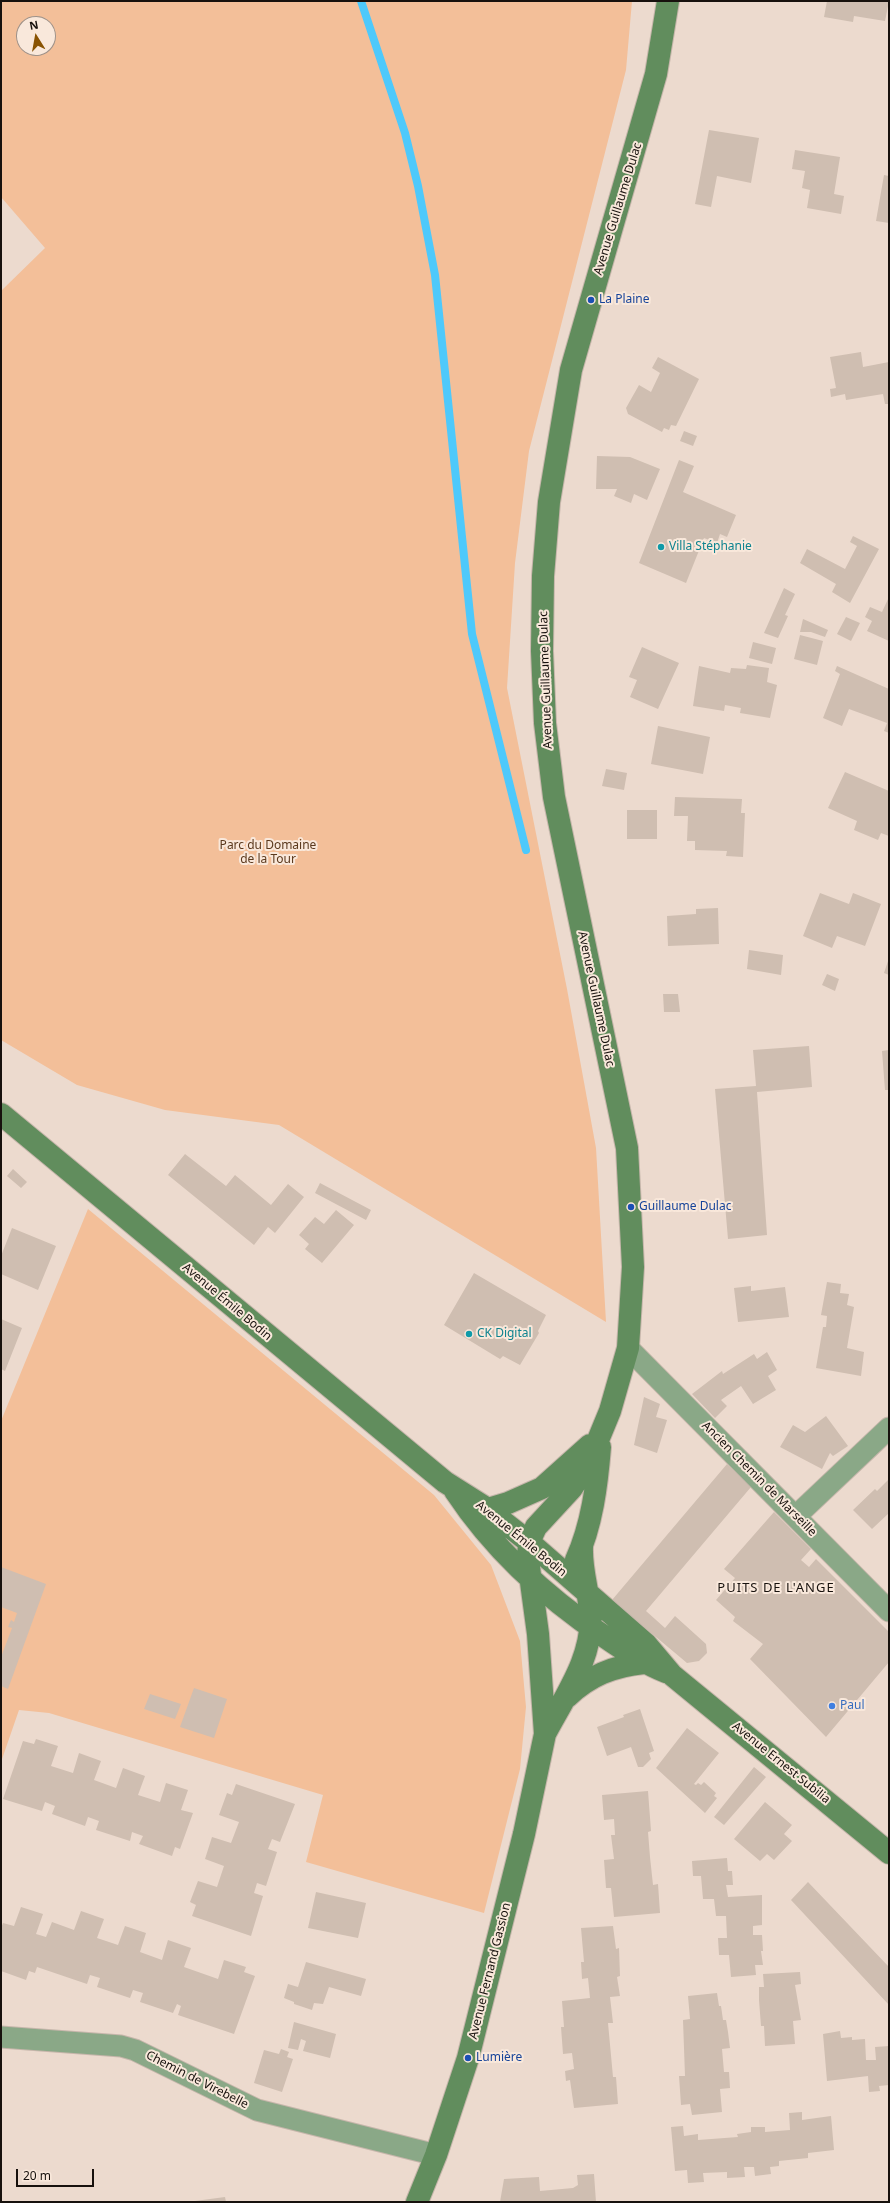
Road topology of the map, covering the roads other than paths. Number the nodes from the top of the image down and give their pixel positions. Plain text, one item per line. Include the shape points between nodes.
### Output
1 (668, 1) edge
2 (1, 1114) edge
3 (628, 1348) junction
4 (889, 1428) edge
5 (602, 1434) junction
6 (453, 1488) junction
7 (488, 1509) junction
8 (796, 1516) junction
9 (529, 1542) junction
10 (582, 1547) junction
11 (563, 1573) junction
12 (530, 1579) junction
13 (587, 1593) junction
14 (556, 1602) junction
15 (889, 1610) edge
16 (591, 1628) junction
17 (538, 1634) junction
18 (644, 1663) junction
19 (672, 1675) junction
20 (562, 1702) junction
21 (545, 1734) junction
22 (889, 1853) edge
23 (1, 2037) edge
24 (436, 2155) junction
25 (417, 2202) edge

1 - 3 main road, Avenue Guillaume Dulac via 656,74 571,370 549,502 543,576 542,651 545,723 554,797 626,1148 634,1267
2 - 6 main road, Avenue Émile Bodin
3 - 5 main road, Avenue Guillaume Dulac
3 - 8 street, Ancien Chemin de Marseille
4 - 8 street
5 - 7 main road via 542,1488
5 - 9 main road, Avenue Guillaume Dulac via 589,1462 572,1488 536,1527
5 - 10 main road, Avenue Guillaume Dulac via 596,1489
6 - 7 main road, Avenue Émile Bodin
6 - 12 main road, Avenue Émile Bodin via 472,1518
7 - 9 main road, Avenue Émile Bodin
8 - 15 street, Ancien Chemin de Marseille
9 - 11 main road, Avenue Émile Bodin
9 - 12 main road, Avenue Guillaume Dulac
10 - 11 main road, Avenue Guillaume Dulac via 576,1561
10 - 13 main road, Avenue Guillaume Dulac via 581,1565
11 - 12 main road, Avenue Guillaume Dulac via 542,1579
11 - 13 main road, Avenue Émile Bodin
12 - 14 main road, Avenue Émile Bodin
12 - 17 main road, Avenue Fernand Gassion
13 - 14 main road, Avenue Fernand Gassion
13 - 16 main road, Avenue Fernand Gassion
13 - 19 main road, Avenue Ernest Subilia via 646,1644
14 - 16 main road, Avenue Émile Bodin
14 - 17 main road, Avenue Fernand Gassion via 542,1615
16 - 18 main road, Avenue Ernest Subilia
16 - 20 main road, Avenue Fernand Gassion via 585,1654
17 - 21 main road, Avenue Fernand Gassion
18 - 19 main road, Avenue Ernest Subilia
18 - 20 main road, Avenue Fernand Gassion via 616,1667 597,1675 578,1687
19 - 22 main road, Avenue Ernest Subilia
20 - 21 main road, Avenue Fernand Gassion
21 - 24 main road, Avenue Fernand Gassion via 524,1834 479,2020
23 - 24 street, Chemin de Virebelle via 121,2046 147,2054 229,2098 257,2110
24 - 25 main road, Avenue Fernand Gassion

